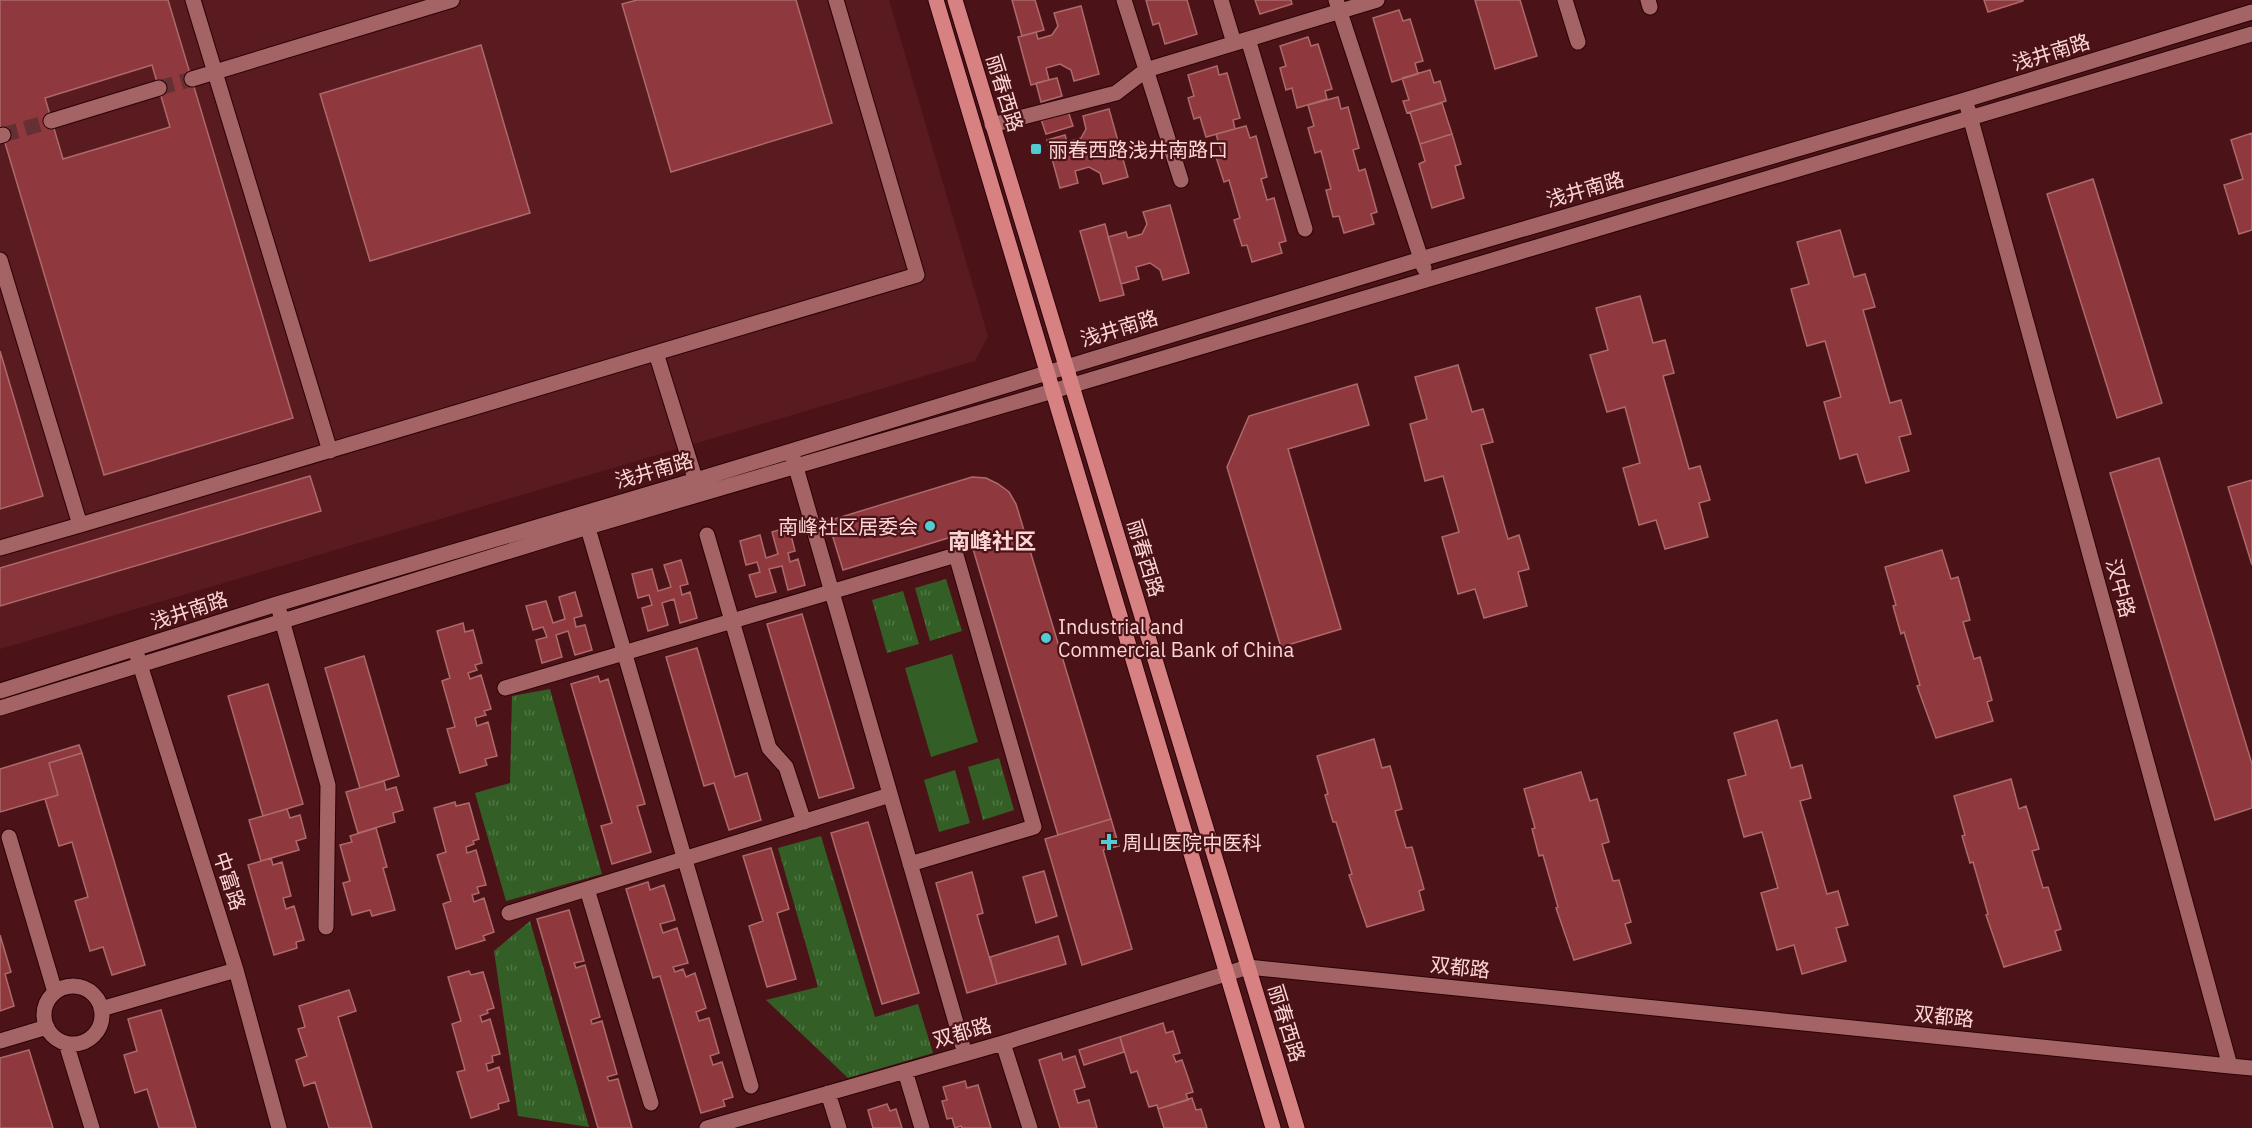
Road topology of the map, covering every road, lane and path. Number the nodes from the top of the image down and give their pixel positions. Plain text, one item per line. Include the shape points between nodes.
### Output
1 (193, 0) edge
2 (452, 0) edge
3 (836, 0) edge
4 (936, 0) edge
5 (955, 0) edge
6 (1124, 0) edge
7 (1221, 0) edge
8 (1377, 0) edge
9 (1565, 0) edge
10 (1338, 6) edge
11 (2252, 12) edge
12 (2252, 34) edge
13 (1241, 41) junction
14 (1578, 42) dead end
15 (1146, 70) junction
16 (214, 72) junction
17 (192, 79) tunnel mouth
18 (159, 88) tunnel mouth
19 (1965, 100) junction
20 (1970, 119) junction
21 (51, 121) tunnel mouth
22 (992, 125) junction
23 (1180, 180) dead end
24 (1305, 229) dead end
25 (1421, 259) junction
26 (0, 260) edge
27 (1428, 280) junction
28 (656, 353) junction
29 (1066, 366) junction
30 (1047, 372) junction
31 (1071, 386) junction
32 (1053, 391) junction
33 (330, 451) junction
34 (793, 458) junction
35 (698, 487) junction
36 (583, 512) junction
37 (80, 525) junction
38 (588, 527) junction
39 (707, 535) dead end
40 (0, 548) edge
41 (831, 592) junction
42 (277, 604) junction
43 (732, 621) junction
44 (283, 622) junction
45 (136, 649) junction
46 (624, 653) junction
47 (139, 665) junction
48 (505, 688) dead end
49 (0, 691) edge
50 (0, 708) edge
51 (890, 795) junction
52 (804, 822) junction
53 (9, 837) dead end
54 (684, 859) junction
55 (910, 864) junction
56 (587, 889) junction
57 (509, 913) dead end
58 (326, 927) dead end
59 (1248, 967) junction
60 (236, 970) junction
61 (1227, 973) junction
62 (55, 992) junction
63 (101, 1009) junction
64 (47, 1027) junction
65 (0, 1041) edge
66 (66, 1043) junction
67 (1002, 1043) junction
68 (965, 1054) junction
69 (2230, 1066) junction
70 (2252, 1068) edge
71 (904, 1071) junction
72 (751, 1086) dead end
73 (828, 1093) junction
74 (651, 1103) dead end
75 (92, 1128) edge
76 (279, 1128) edge
77 (707, 1128) edge
78 (838, 1128) edge
79 (922, 1128) edge
80 (1029, 1128) edge
81 (1273, 1128) edge
82 (1297, 1128) edge

1 - 16 street
2 - 16 street
3 - 28 street via 917,275
4 - 30 main road, 丽春西路
5 - 22 main road, 丽春西路
6 - 15 street
7 - 13 street
8 - 10 street
9 - 14 street
10 - 13 street
10 - 25 street
11 - 19 street, 浅井南路
12 - 20 street, 浅井南路
13 - 15 street
13 - 24 street
15 - 22 street via 1116,93
15 - 23 street
16 - 17 street
16 - 33 street
18 - 21 street
19 - 20 street, 汉中路
19 - 25 street, 浅井南路
20 - 27 street, 浅井南路
20 - 69 street, 汉中路
22 - 29 main road, 丽春西路
25 - 27 street
25 - 29 street, 浅井南路
26 - 37 street
27 - 31 street, 浅井南路
28 - 33 street
28 - 35 street
29 - 30 street, 浅井南路
29 - 31 main road, 丽春西路
30 - 32 main road, 丽春西路
30 - 34 street, 浅井南路
31 - 32 street, 浅井南路
31 - 59 main road, 丽春西路
32 - 34 street, 浅井南路
32 - 61 main road, 丽春西路
33 - 37 street
34 - 35 street, 浅井南路
34 - 41 street
35 - 36 street, 浅井南路
35 - 38 street, 浅井南路
36 - 38 street
36 - 42 street, 浅井南路
37 - 40 street
38 - 44 street, 浅井南路
38 - 46 street
39 - 43 street
41 - 43 street
41 - 51 street
41 - 55 street via 956,555 1034,827
42 - 44 street
42 - 45 street, 浅井南路
43 - 46 street
43 - 52 street via 769,748 786,766
44 - 47 street, 浅井南路
44 - 58 street via 328,785
45 - 47 street, 中富路
45 - 49 street, 浅井南路
46 - 48 street
46 - 54 street
47 - 50 street, 浅井南路
47 - 60 street, 中富路
51 - 52 street
51 - 55 street
52 - 54 street
53 - 62 street
54 - 56 street
54 - 72 street
55 - 68 street
56 - 57 street
56 - 74 street
59 - 61 street, 双都路
59 - 69 street, 双都路
59 - 82 main road, 丽春西路
60 - 63 street
60 - 76 street, 中富路
61 - 67 street, 双都路
61 - 81 main road, 丽春西路
62 - 63 street via 67,986 80,987 92,993
62 - 64 street via 44,1014
63 - 66 street via 99,1028 90,1038 79,1044
64 - 65 street
64 - 66 street via 54,1037
66 - 75 street
67 - 68 street, 双都路
67 - 80 street
68 - 71 street, 双都路
69 - 70 street
71 - 73 street, 双都路
71 - 79 street
73 - 77 street, 双都路
73 - 78 street

